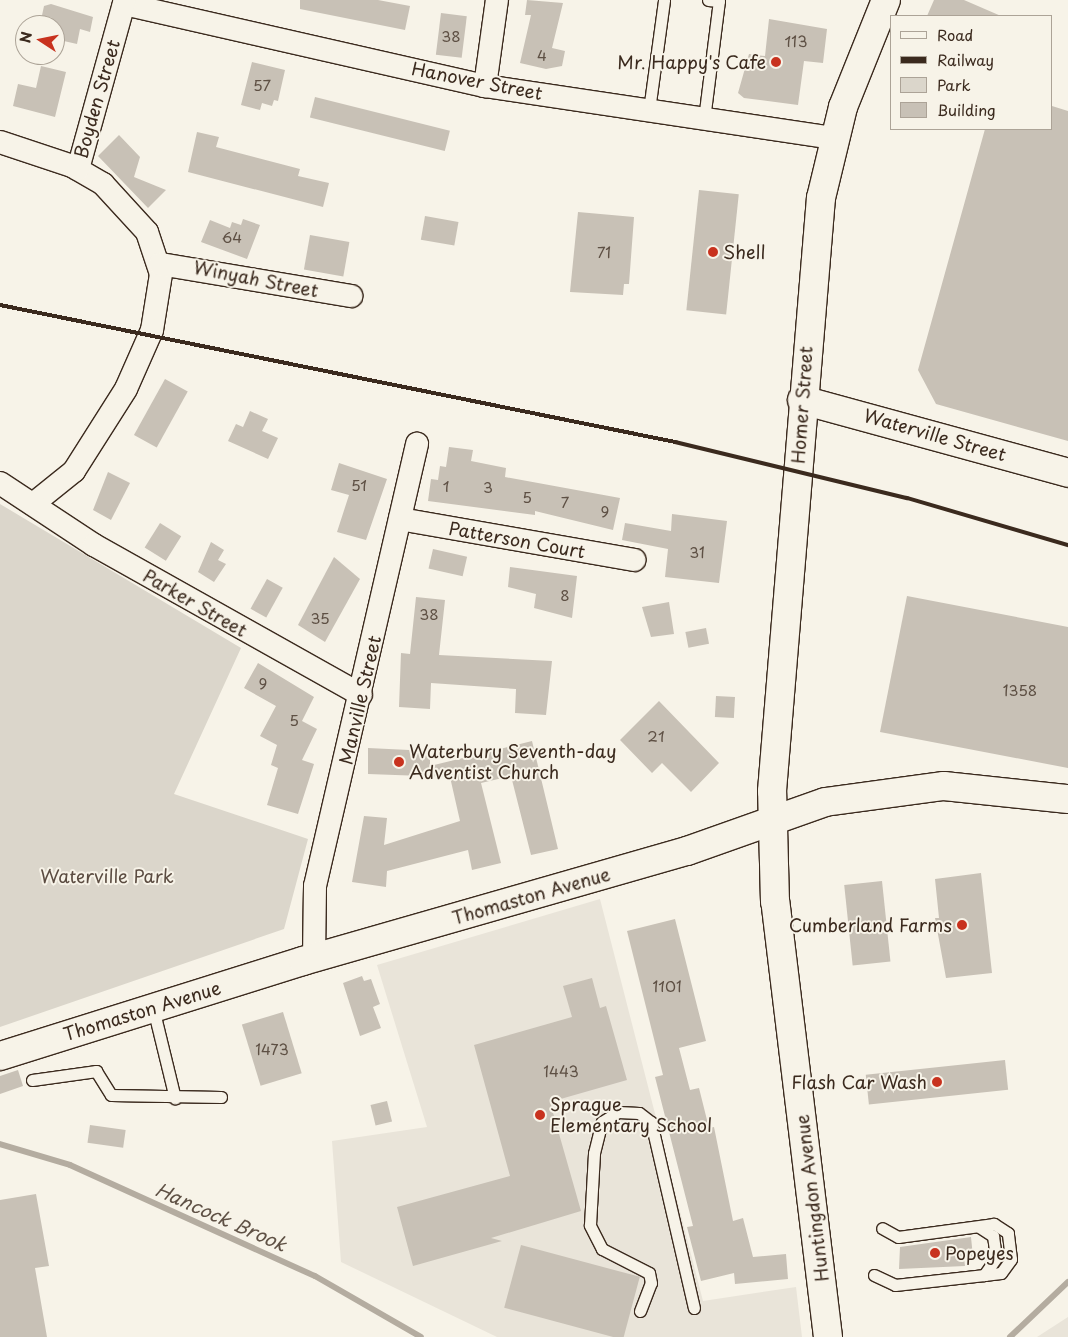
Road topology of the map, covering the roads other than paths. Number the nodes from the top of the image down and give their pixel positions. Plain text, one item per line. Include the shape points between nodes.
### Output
1 (497, 0) edge
2 (664, 0) edge
3 (708, 0) edge
4 (886, 0) edge
5 (124, 2) edge
6 (485, 86) junction
7 (648, 110) junction
8 (704, 119) junction
9 (833, 138) junction
10 (0, 142) edge
11 (78, 169) junction
12 (160, 264) junction
13 (351, 296) dead end
14 (802, 400) junction
15 (417, 444) dead end
16 (1068, 473) edge
17 (0, 483) edge
18 (33, 504) junction
19 (400, 519) junction
20 (634, 560) dead end
21 (361, 695) junction
22 (1068, 799) edge
23 (771, 821) junction
24 (314, 958) junction
25 (153, 1008) junction
26 (0, 1056) edge
27 (32, 1080) dead end
28 (222, 1097) dead end
29 (175, 1098) junction
30 (882, 1228) dead end
31 (874, 1275) dead end
32 (694, 1308) dead end
33 (640, 1311) dead end
34 (828, 1337) edge

1 - 6 street
2 - 7 lane
3 - 8 lane via 719,1
4 - 9 main road, Homer Street
5 - 6 street, Hanover Street
5 - 11 street, Boyden Street
6 - 7 street, Hanover Street
7 - 8 street, Hanover Street
8 - 9 street, Hanover Street
9 - 14 main road, Homer Street via 816,232
10 - 11 street
11 - 12 street, Boyden Street via 103,184 139,221
12 - 13 street, Winyah Street
12 - 18 street via 156,317 126,389 74,471
14 - 16 main road, Waterville Street
14 - 23 main road, Homer Street
15 - 19 street, Manville Street
17 - 18 street
18 - 21 street, Parker Street via 94,545
19 - 20 street, Patterson Court
19 - 21 street, Manville Street
21 - 24 street, Manville Street via 315,886
22 - 23 main road, Thomaston Avenue via 976,786 927,787 824,802
23 - 24 main road, Thomaston Avenue via 687,851
23 - 34 main road, Huntingdon Avenue via 776,902
24 - 25 main road, Thomaston Avenue
25 - 26 main road, Thomaston Avenue
25 - 29 lane
27 - 29 lane via 96,1071 110,1096
28 - 29 lane
30 - 31 lane via 898,1238 994,1224 1008,1233 1011,1259 1001,1273 984,1275 895,1285
32 - 33 lane via 651,1122 639,1113 618,1112 602,1122 598,1138 590,1225 602,1249 649,1273 651,1283

